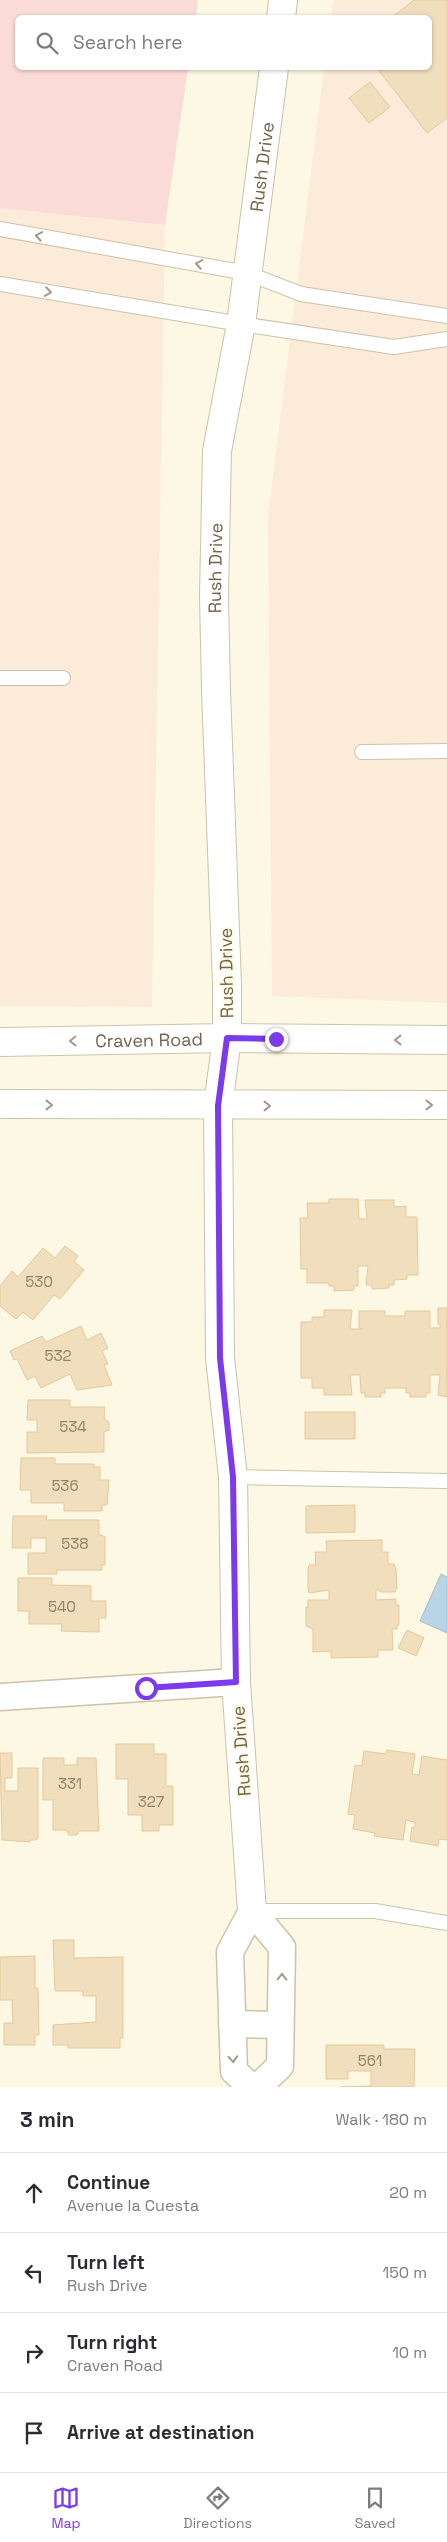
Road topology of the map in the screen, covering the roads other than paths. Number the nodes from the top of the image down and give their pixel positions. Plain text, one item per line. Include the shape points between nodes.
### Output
1 (283, 0) edge
2 (280, 15) edge
3 (274, 70) edge
4 (0, 229) edge
5 (248, 273) junction
6 (0, 284) edge
7 (447, 316) edge
8 (241, 324) junction
9 (447, 339) edge
10 (0, 678) edge
11 (62, 678) dead end
12 (447, 751) edge
13 (362, 752) dead end
14 (227, 1038) junction
15 (447, 1040) edge
16 (0, 1042) edge
17 (0, 1104) edge
18 (447, 1105) edge
19 (218, 1106) junction
20 (233, 1477) junction
21 (447, 1481) edge
22 (236, 1682) junction
23 (0, 1697) edge
24 (252, 1911) junction
25 (447, 1923) edge
26 (232, 2024) junction
27 (280, 2025) junction
28 (251, 2087) edge
29 (258, 2087) edge

1 - 2 street
3 - 5 street, Rush Drive
5 -> 4 lane
5 - 7 lane via 301,294
5 - 8 street, Rush Drive
6 -> 8 lane
8 - 9 lane via 394,347
8 - 14 street, Rush Drive via 216,450 215,634
10 - 11 lane
12 - 13 lane
15 -> 14 street, Craven Road
14 -> 16 street, Craven Road
14 - 19 street, Rush Drive
17 -> 19 street
19 -> 18 street
19 - 20 street, Rush Drive via 220,1358
20 - 21 lane
20 - 22 street, Rush Drive
22 - 23 street
22 - 24 street, Rush Drive
24 - 25 lane via 375,1911
24 - 26 street via 230,1952
27 -> 24 street via 282,1947
26 - 27 street
26 -> 28 street via 234,2071
27 - 29 street via 280,2066

